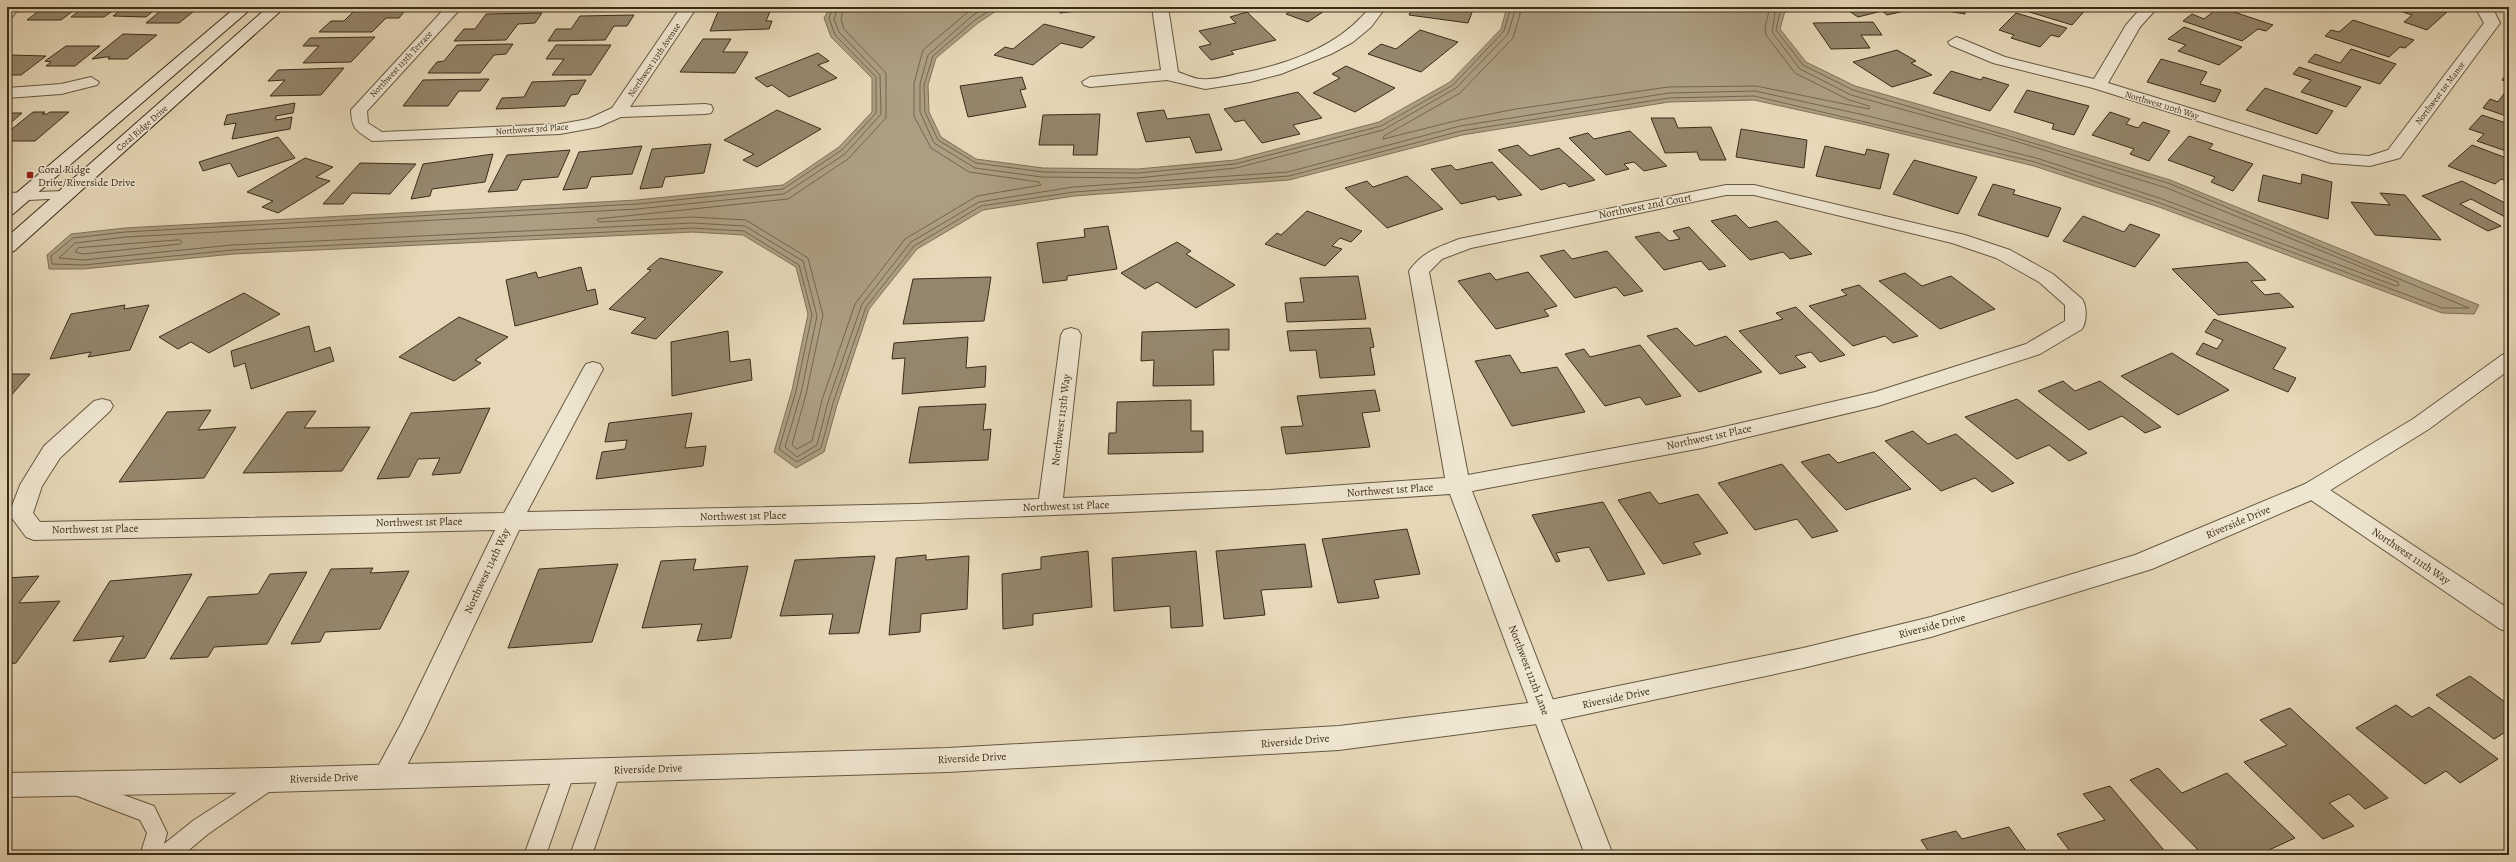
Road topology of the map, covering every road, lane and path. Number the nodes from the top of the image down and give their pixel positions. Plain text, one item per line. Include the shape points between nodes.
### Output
1 (12, 7) edge
2 (454, 7) edge
3 (689, 7) edge
4 (1160, 7) edge
5 (2150, 7) edge
6 (2485, 8) edge
7 (243, 9) edge
8 (275, 9) edge
9 (1375, 13) edge
10 (7, 14) edge
11 (1956, 42) dead end
12 (1170, 75) junction
13 (91, 82) dead end
14 (1090, 82) dead end
15 (2099, 85) junction
16 (7, 94) edge
17 (705, 109) dead end
18 (618, 112) junction
19 (360, 125) joint
20 (2370, 161) joint
21 (65, 195) junction
22 (15, 197) edge
23 (7, 210) edge
24 (7, 247) edge
25 (2075, 303) joint
26 (1071, 335) dead end
27 (2509, 360) edge
28 (593, 369) dead end
29 (102, 406) dead end
30 (1458, 485) junction
31 (2313, 490) junction
32 (1050, 506) junction
33 (512, 519) junction
34 (2509, 622) edge
35 (1545, 712) junction
36 (611, 770) junction
37 (565, 771) junction
38 (387, 776) junction
39 (270, 780) junction
40 (66, 784) junction
41 (7, 785) edge
42 (152, 855) edge
43 (167, 855) edge
44 (535, 855) edge
45 (581, 855) edge
46 (1599, 855) edge

1 - 10 street
2 - 19 street, Northwest 113th Terrace via 359,110
3 - 18 street, Northwest 113th Avenue
4 - 12 street
5 - 15 street via 2134,25
6 - 20 street, Northwest 1st Manor via 2492,23 2394,154
7 - 8 street
7 - 22 street
8 - 21 street, Coral Ridge Drive
9 - 12 street via 1352,36 1321,53 1260,73 1203,84 1184,81
11 - 15 street, Northwest 110th Way via 1999,60
12 - 14 street
13 - 16 street via 61,89
15 - 20 street, Northwest 110th Way via 2337,159
17 - 18 street, Northwest 3rd Place
18 - 19 street, Northwest 3rd Place via 592,123 560,129 378,137
21 - 22 lane
21 - 24 street, Coral Ridge Drive
22 - 23 street
25 - 30 street, Northwest 1st Place via 2075,324 2032,349 1878,398 1702,440
25 - 30 street, Northwest 2nd Court via 2046,278 2003,254 1958,239 1754,190 1726,190 1466,242 1435,255 1419,271
26 - 32 street, Northwest 113th Way
27 - 31 street, Riverside Drive via 2421,424
28 - 33 street, Northwest 114th Way
29 - 33 street, Northwest 1st Place via 52,452 31,485 21,514 34,531
30 - 32 street, Northwest 1st Place via 1270,498
30 - 35 street, Northwest 112th Lane
31 - 34 street, Northwest 111th Way
31 - 35 street, Riverside Drive via 2142,562 1931,627 1803,658
32 - 33 street, Northwest 1st Place via 916,513
33 - 38 street, Northwest 114th Way
35 - 36 street, Riverside Drive via 1354,736 1260,744 948,760
35 - 46 street, Northwest 112th Lane
36 - 37 street, Riverside Drive
36 - 45 lane
37 - 38 street, Riverside Drive
37 - 44 lane
38 - 39 street, Riverside Drive
39 - 40 street, Riverside Drive
39 - 43 lane via 201,827
40 - 41 street, Riverside Drive
40 - 42 lane via 147,813 157,833

